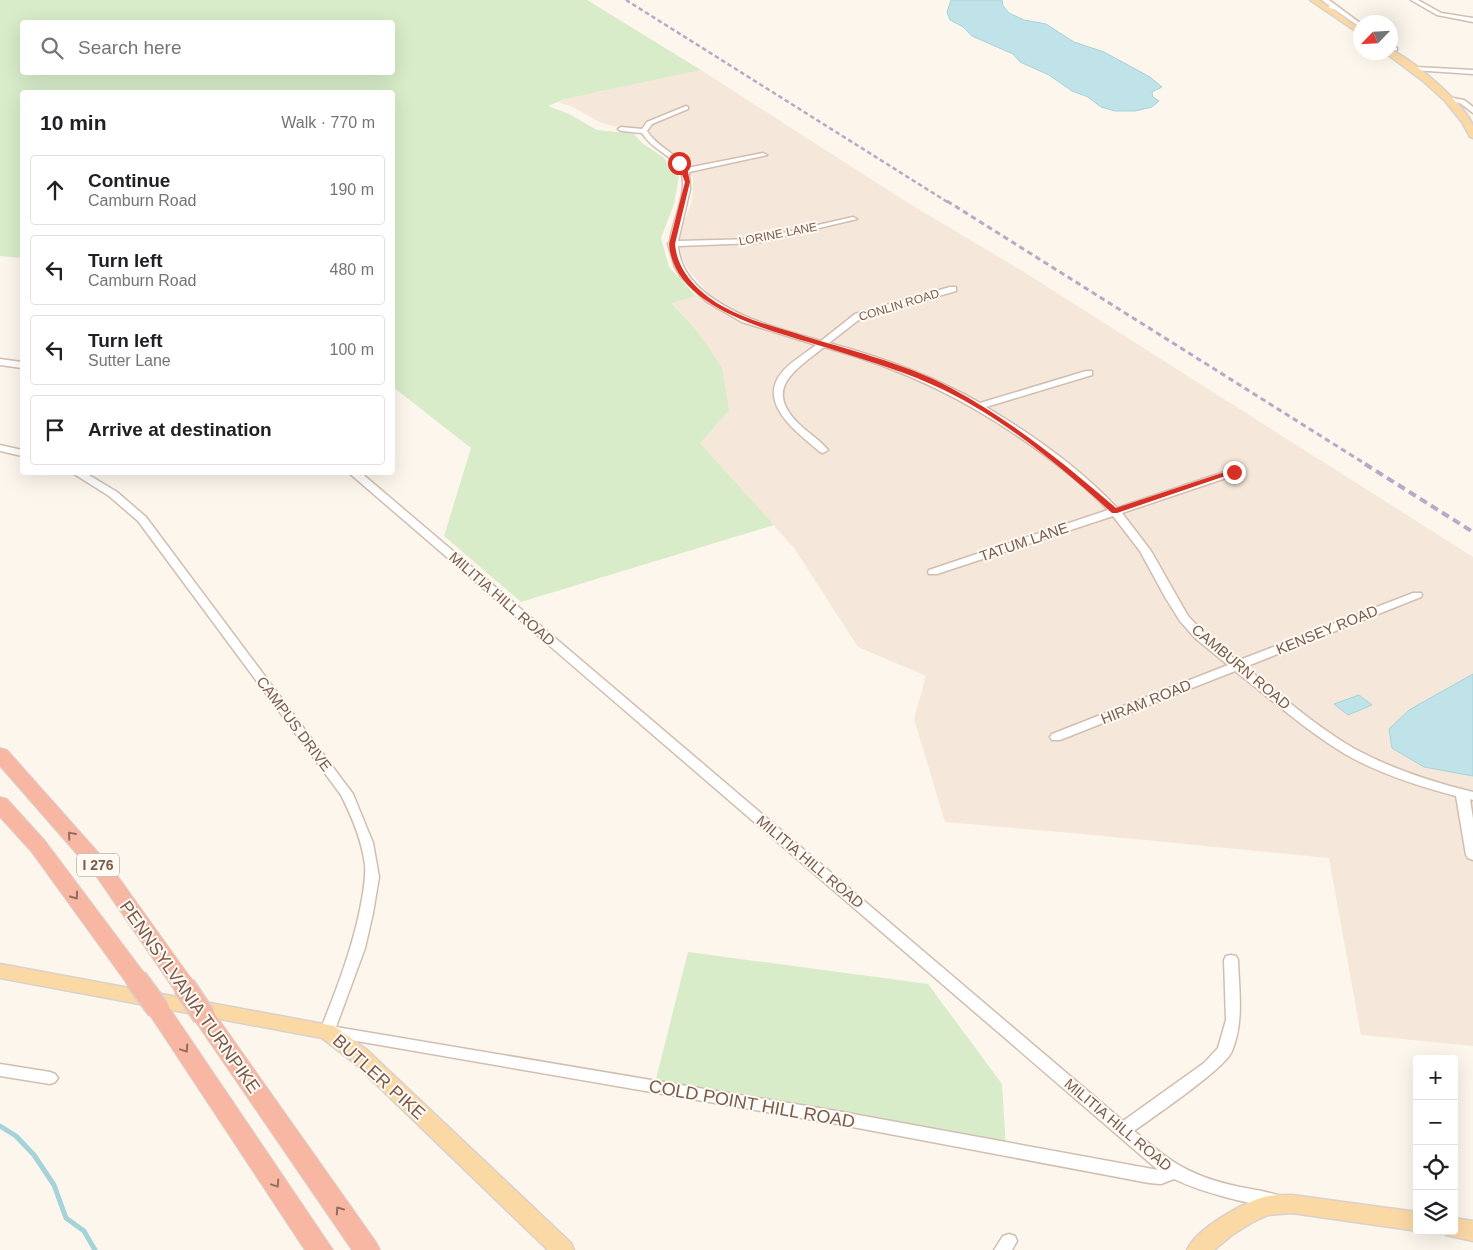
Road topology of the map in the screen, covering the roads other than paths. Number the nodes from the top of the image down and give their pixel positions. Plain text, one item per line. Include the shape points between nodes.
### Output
1 (1314, 0) edge
2 (1414, 0) edge
3 (1325, 4) edge
4 (1353, 20) edge
5 (1473, 20) edge
6 (1353, 26) edge
7 (1398, 57) edge
8 (1415, 69) junction
9 (1473, 72) edge
10 (1447, 99) junction
11 (686, 108) dead end
12 (1473, 111) edge
13 (621, 130) dead end
14 (644, 131) junction
15 (1473, 135) edge
16 (763, 154) dead end
17 (684, 171) junction
18 (853, 219) dead end
19 (672, 244) junction
20 (953, 289) dead end
21 (822, 343) junction
22 (0, 362) edge
23 (20, 366) edge
24 (1089, 373) dead end
25 (978, 406) junction
26 (0, 448) edge
27 (823, 450) dead end
28 (20, 453) edge
29 (1234, 472) dead end
30 (81, 475) edge
31 (357, 475) edge
32 (1114, 511) junction
33 (933, 572) dead end
34 (1417, 595) dead end
35 (1236, 666) junction
36 (1056, 737) dead end
37 (0, 754) edge
38 (1468, 794) edge
39 (0, 804) edge
40 (1473, 855) edge
41 (1231, 960) dead end
42 (0, 971) edge
43 (327, 1031) junction
44 (0, 1070) edge
45 (50, 1078) dead end
46 (1123, 1130) junction
47 (1174, 1172) junction
48 (1292, 1204) junction
49 (1413, 1221) edge
50 (1458, 1229) edge
51 (1473, 1231) edge
52 (320, 1250) edge
53 (367, 1250) edge
54 (563, 1250) edge
55 (1198, 1250) edge

1 - 3 main road
2 - 5 street via 1439,14
3 - 4 street
3 - 6 main road
7 - 8 main road
8 - 9 street
8 - 10 main road
10 - 12 street via 1462,101
10 - 15 main road
11 - 14 street via 649,123
13 - 14 street
14 - 17 street via 649,139 676,159
16 - 17 street
17 - 19 street via 687,189
18 - 19 street, LORINE LANE via 747,242
19 - 21 street, CAMBURN ROAD via 673,254 686,279 720,307 749,321
20 - 21 street, CONLIN ROAD via 858,316
21 - 25 street, CAMBURN ROAD via 903,369
21 - 27 street, CONLIN ROAD via 792,366 780,381 777,391 782,410
22 - 23 street
24 - 25 street
25 - 32 street, CAMBURN ROAD via 1046,452
26 - 28 street
29 - 32 street, TATUM LANE
30 - 43 street, CAMPUS DRIVE via 113,494 142,519 346,794 357,815 366,840 372,874 366,919
31 - 46 street, MILITIA HILL ROAD
32 - 33 street, TATUM LANE
32 - 35 street, CAMBURN ROAD via 1138,539 1191,628
34 - 35 street, KENSEY ROAD
35 - 36 street, HIRAM ROAD
35 - 38 street, CAMBURN ROAD via 1336,744 1415,780
53 -> 37 highway, PENNSYLVANIA TURNPIKE / I 276, bridge via 104,872
38 - 40 street
39 -> 52 highway, PENNSYLVANIA TURNPIKE / I 276, bridge via 38,846 136,978
41 - 46 street via 1233,1020 1225,1051 1209,1067
42 - 43 main road, BUTLER PIKE
43 - 47 street, COLD POINT HILL ROAD via 871,1124 1149,1176 1161,1177
43 - 54 main road, BUTLER PIKE via 360,1056
44 - 45 street
46 - 47 street, MILITIA HILL ROAD
47 - 48 street, MILITIA HILL ROAD via 1207,1186
48 - 49 main road
48 - 55 main road via 1267,1206 1243,1216
50 - 51 main road

